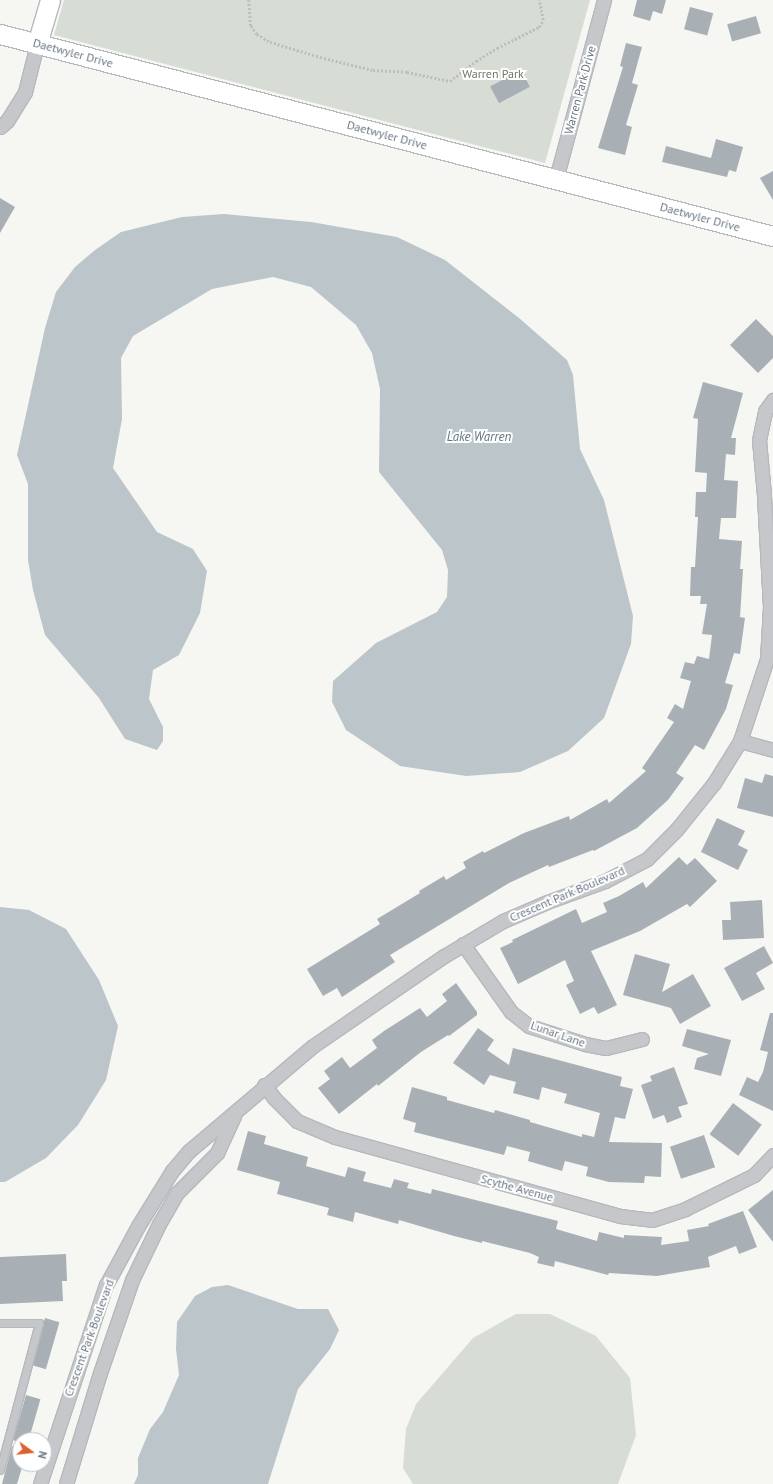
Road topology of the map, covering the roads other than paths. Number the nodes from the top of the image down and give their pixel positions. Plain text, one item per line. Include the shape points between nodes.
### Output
1 (50, 0) edge
2 (604, 0) edge
3 (0, 34) edge
4 (37, 44) junction
5 (0, 127) edge
6 (556, 179) junction
7 (773, 236) edge
8 (773, 400) edge
9 (740, 740) junction
10 (773, 750) edge
11 (463, 944) junction
12 (642, 1039) dead end
13 (264, 1086) junction
14 (236, 1112) junction
15 (189, 1151) junction
16 (773, 1155) edge
17 (205, 1166) junction
18 (0, 1323) edge
19 (2, 1450) edge
20 (0, 1470) edge
21 (40, 1484) edge
22 (66, 1484) edge

1 - 4 street
2 - 6 street, Warren Park Drive
3 - 4 street, Daetwyler Drive
4 - 5 street via 25,92 7,121
4 - 6 street, Daetwyler Drive
6 - 7 street, Daetwyler Drive
8 - 9 street, Crescent Park Boulevard via 765,411 760,440 770,607 767,659
9 - 10 street
9 - 11 street, Crescent Park Boulevard via 714,783 677,829 647,859 605,881 503,921
11 - 12 street, Lunar Lane via 511,1012 529,1026 606,1048
11 - 13 street, Crescent Park Boulevard via 313,1046
13 - 14 street, Crescent Park Boulevard
13 - 16 street, Scythe Avenue via 297,1120 335,1138 620,1216 652,1220 685,1209 754,1174
14 - 15 street, Crescent Park Boulevard
14 - 17 street, Crescent Park Boulevard via 217,1153
15 - 17 street
15 - 21 street, Crescent Park Boulevard via 172,1171 106,1285
17 - 22 street, Crescent Park Boulevard via 177,1193 132,1280
18 - 19 lane via 38,1323
19 - 20 lane

